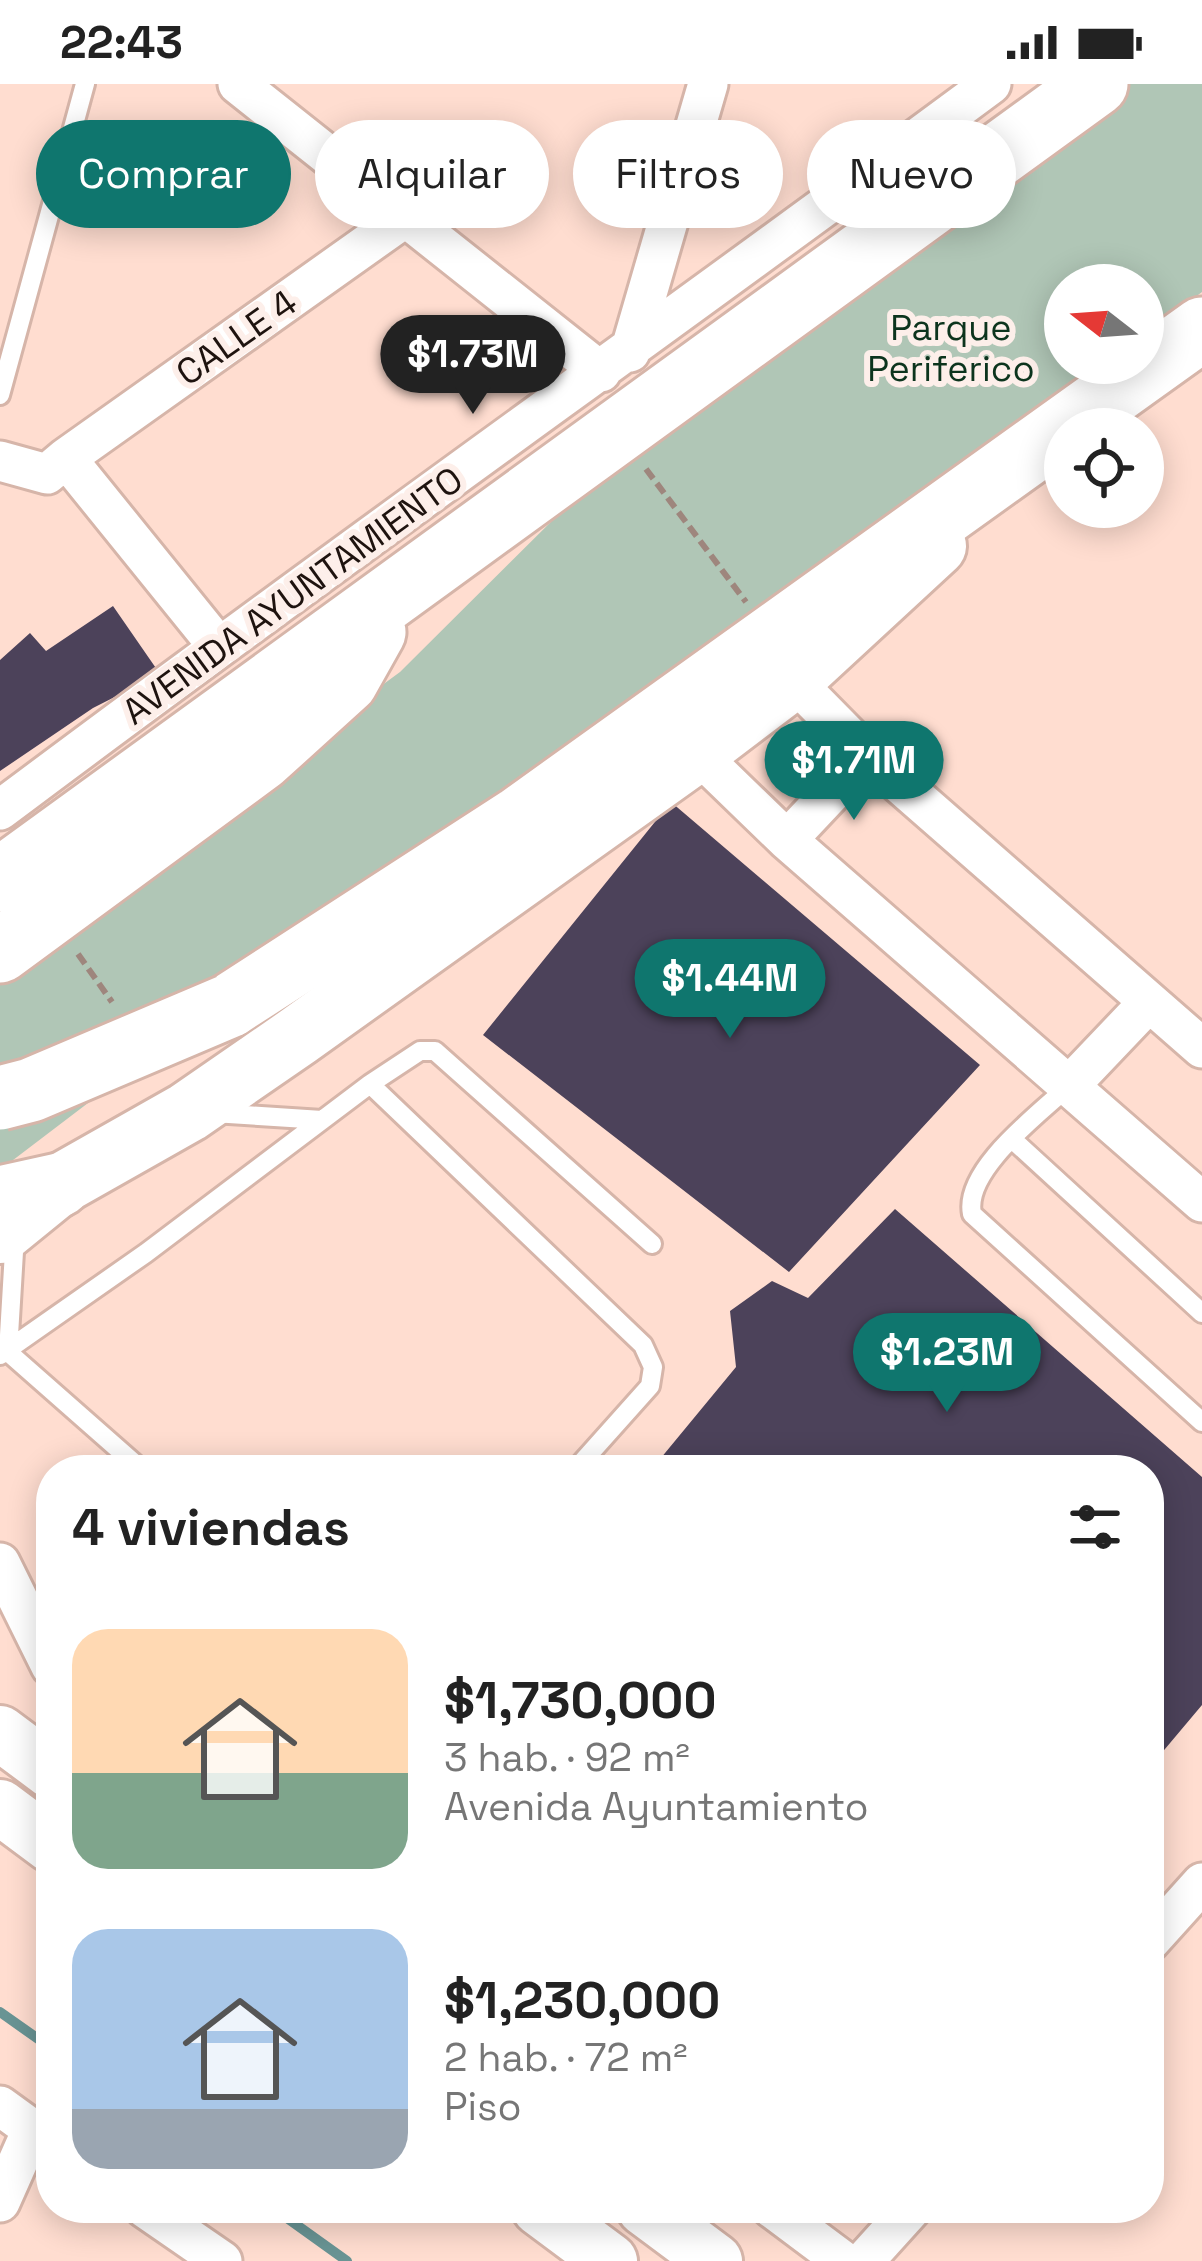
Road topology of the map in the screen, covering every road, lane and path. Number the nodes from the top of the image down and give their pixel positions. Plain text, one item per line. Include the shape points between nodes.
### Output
1 (85, 84) edge
2 (238, 84) edge
3 (708, 84) edge
4 (991, 84) edge
5 (1096, 84) edge
6 (315, 144) edge
7 (390, 228) edge
8 (424, 228) edge
9 (1202, 329) edge
10 (615, 362) junction
11 (0, 395) edge
12 (619, 433) junction
13 (66, 458) junction
14 (0, 460) edge
15 (218, 646) junction
16 (783, 659) junction
17 (696, 752) junction
18 (868, 754) junction
19 (0, 810) edge
20 (787, 840) junction
21 (25, 897) edge
22 (0, 950) edge
23 (1149, 1002) junction
24 (113, 1004) dead end
25 (1202, 1048) edge
26 (370, 1084) junction
27 (1070, 1085) junction
28 (0, 1097) edge
29 (188, 1112) junction
30 (322, 1120) junction
31 (1012, 1139) junction
32 (1202, 1202) edge
33 (19, 1210) edge
34 (652, 1244) dead end
35 (1202, 1313) edge
36 (4, 1353) edge
37 (1202, 1422) edge
38 (124, 1455) edge
39 (588, 1455) edge
40 (0, 1563) edge
41 (36, 1636) edge
42 (0, 1733) edge
43 (36, 1760) edge
44 (0, 1807) edge
45 (36, 1834) edge
46 (1202, 1883) edge
47 (1164, 1925) edge
48 (0, 2106) edge
49 (36, 2132) edge
50 (36, 2145) edge
51 (0, 2202) edge
52 (167, 2223) edge
53 (559, 2223) edge
54 (664, 2223) edge
55 (792, 2223) edge
56 (898, 2223) edge
57 (222, 2261) edge
58 (610, 2261) edge
59 (715, 2261) edge
60 (843, 2261) edge
61 (864, 2261) edge

1 - 11 lane
2 - 6 street
3 - 10 street
4 - 10 street, AVENIDA AYUNTAMIENTO
5 - 12 highway
7 - 13 street, CALLE 4
8 - 10 street
9 - 16 highway via 1041,442
10 - 15 street, AVENIDA AYUNTAMIENTO
12 - 16 path
12 - 21 highway via 395,594
13 - 14 street via 47,473
13 - 15 street
15 - 19 street, AVENIDA AYUNTAMIENTO
16 - 17 main road
16 - 18 street
16 - 28 highway, bridge via 229,1006
17 - 20 street
17 - 29 main road
18 - 20 street
18 - 23 street
20 - 27 street
21 - 22 highway
21 - 24 path
23 - 25 street
23 - 27 street
26 - 30 lane
26 - 34 lane via 420,1051 435,1052
26 - 39 lane via 644,1345 650,1386
27 - 31 lane
27 - 32 street
29 - 30 lane
29 - 33 main road
30 - 36 lane
31 - 35 lane
31 - 37 lane via 974,1183 972,1214
33 - 36 lane
36 - 38 lane
40 - 41 street
42 - 43 main road
44 - 45 main road
46 - 47 street
48 - 49 street
50 - 51 street
52 - 57 street
53 - 58 main road
54 - 59 main road
55 - 60 street
56 - 61 street

